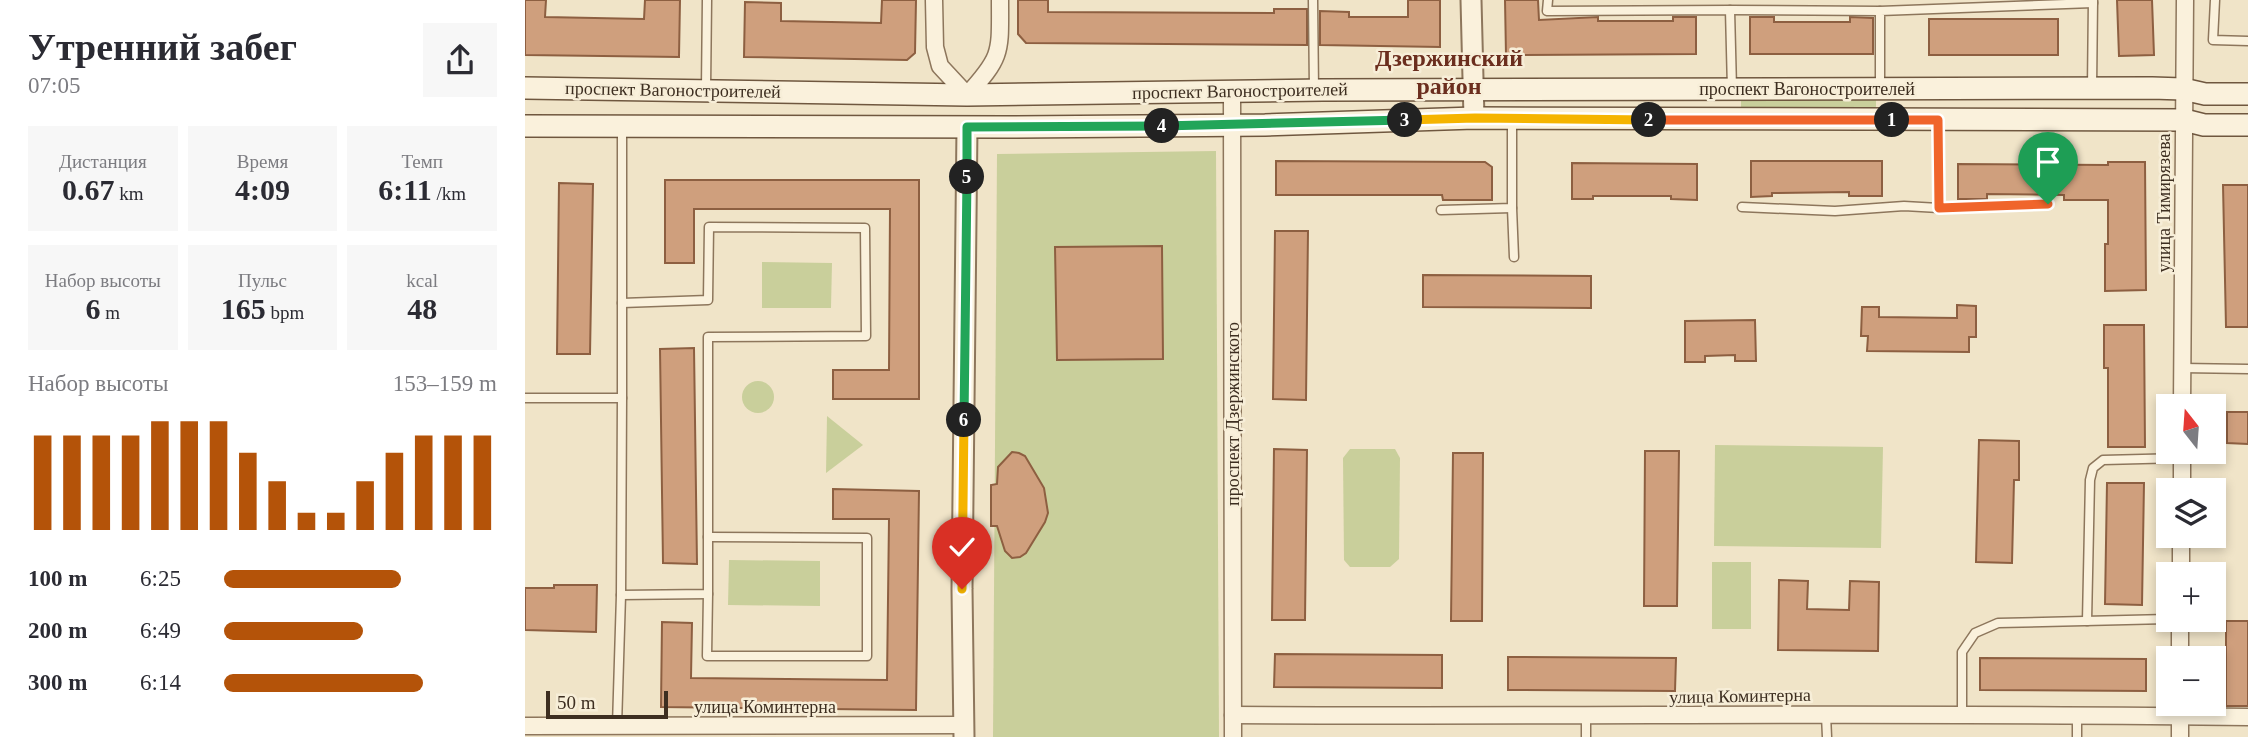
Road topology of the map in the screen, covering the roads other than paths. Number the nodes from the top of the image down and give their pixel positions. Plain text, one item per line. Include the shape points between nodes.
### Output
1 (707, 0) edge
2 (934, 0) edge
3 (1000, 0) edge
4 (1313, 0) edge
5 (1471, 0) edge
6 (1548, 0) edge
7 (1684, 0) edge
8 (2185, 0) edge
9 (2215, 0) edge
10 (2093, 1) edge
11 (1730, 10) junction
12 (1685, 11) junction
13 (1880, 11) junction
14 (2248, 41) edge
15 (525, 88) edge
16 (1880, 88) junction
17 (1474, 89) junction
18 (1732, 89) junction
19 (2092, 89) junction
20 (2183, 89) junction
21 (706, 90) junction
22 (1314, 90) junction
23 (1232, 91) junction
24 (2248, 94) edge
25 (967, 95) junction
26 (1475, 118) junction
27 (1512, 120) junction
28 (1938, 120) junction
29 (2184, 120) junction
30 (1234, 125) junction
31 (2248, 125) edge
32 (525, 126) edge
33 (622, 126) junction
34 (967, 127) junction
35 (2048, 204) dead end
36 (1742, 207) dead end
37 (1512, 208) junction
38 (1939, 208) junction
39 (1441, 210) dead end
40 (1514, 257) dead end
41 (622, 303) junction
42 (2182, 368) junction
43 (2248, 369) edge
44 (2182, 394) edge
45 (525, 398) edge
46 (622, 398) junction
47 (2156, 457) edge
48 (708, 537) junction
49 (708, 594) junction
50 (621, 595) junction
51 (2156, 619) edge
52 (2087, 621) junction
53 (2156, 711) edge
54 (1962, 713) junction
55 (1233, 715) junction
56 (1826, 715) junction
57 (2077, 715) junction
58 (2226, 715) edge
59 (2180, 716) edge
60 (1586, 717) junction
61 (2248, 717) edge
62 (525, 726) edge
63 (617, 726) junction
64 (964, 731) edge
65 (740, 732) edge
66 (1233, 737) edge
67 (1586, 737) edge
68 (1827, 737) edge
69 (2077, 737) edge
70 (2180, 737) edge

1 - 21 lane
2 - 25 street via 940,66
3 - 25 street via 1000,47 992,68
4 - 22 lane
5 - 17 street
6 - 12 lane via 1547,11
7 - 12 lane
8 - 20 street, улица Тимирязева
9 - 14 lane via 2213,40
10 - 13 lane
10 - 19 lane
11 - 12 lane
11 - 13 lane
11 - 18 lane
13 - 16 lane
15 - 21 main road, проспект Вагоностроителей
16 - 18 main road, проспект Вагоностроителей
16 - 19 main road, проспект Вагоностроителей
17 - 18 main road, проспект Вагоностроителей
17 - 22 main road, проспект Вагоностроителей
17 - 26 street
19 - 20 main road, проспект Вагоностроителей
20 - 24 main road, проспект Вагоностроителей
20 - 29 street, улица Тимирязева
21 - 25 main road, проспект Вагоностроителей
22 - 23 main road, проспект Вагоностроителей
23 - 25 main road, проспект Вагоностроителей
23 - 30 street, проспект Дзержинского
25 - 34 main road
26 - 27 main road, проспект Вагоностроителей
26 - 30 main road, проспект Вагоностроителей
27 - 28 main road, проспект Вагоностроителей
27 - 37 lane
28 - 29 main road, проспект Вагоностроителей
28 - 38 lane
29 - 31 main road, проспект Вагоностроителей
29 - 42 street, улица Тимирязева
30 - 34 main road, проспект Вагоностроителей
30 - 55 street, проспект Дзержинского
32 - 33 main road, проспект Вагоностроителей
33 - 34 main road, проспект Вагоностроителей
33 - 41 lane
34 - 64 street
35 - 38 lane
36 - 38 lane via 1835,211
37 - 39 lane
37 - 40 lane
41 - 46 lane
41 - 48 lane via 708,300 709,227 865,228 866,336 708,337
42 - 43 lane
42 - 44 street, улица Тимирязева
45 - 46 lane
46 - 50 lane
47 - 52 lane via 2103,460 2093,468
48 - 49 lane
48 - 49 lane via 867,538 867,656 707,656
49 - 50 lane
50 - 63 lane
51 - 52 lane
52 - 54 lane via 1998,623 1975,633 1962,652
53 - 57 street, улица Коминтерна
54 - 56 street, улица Коминтерна
54 - 57 street, улица Коминтерна
55 - 60 street, улица Коминтерна
55 - 66 street, проспект Дзержинского
56 - 60 street, улица Коминтерна
56 - 68 lane
57 - 69 lane
58 - 61 street, улица Коминтерна
59 - 70 street
60 - 67 lane
62 - 63 street, улица Коминтерна
63 - 65 street, улица Коминтерна
64 - 65 street, улица Коминтерна

